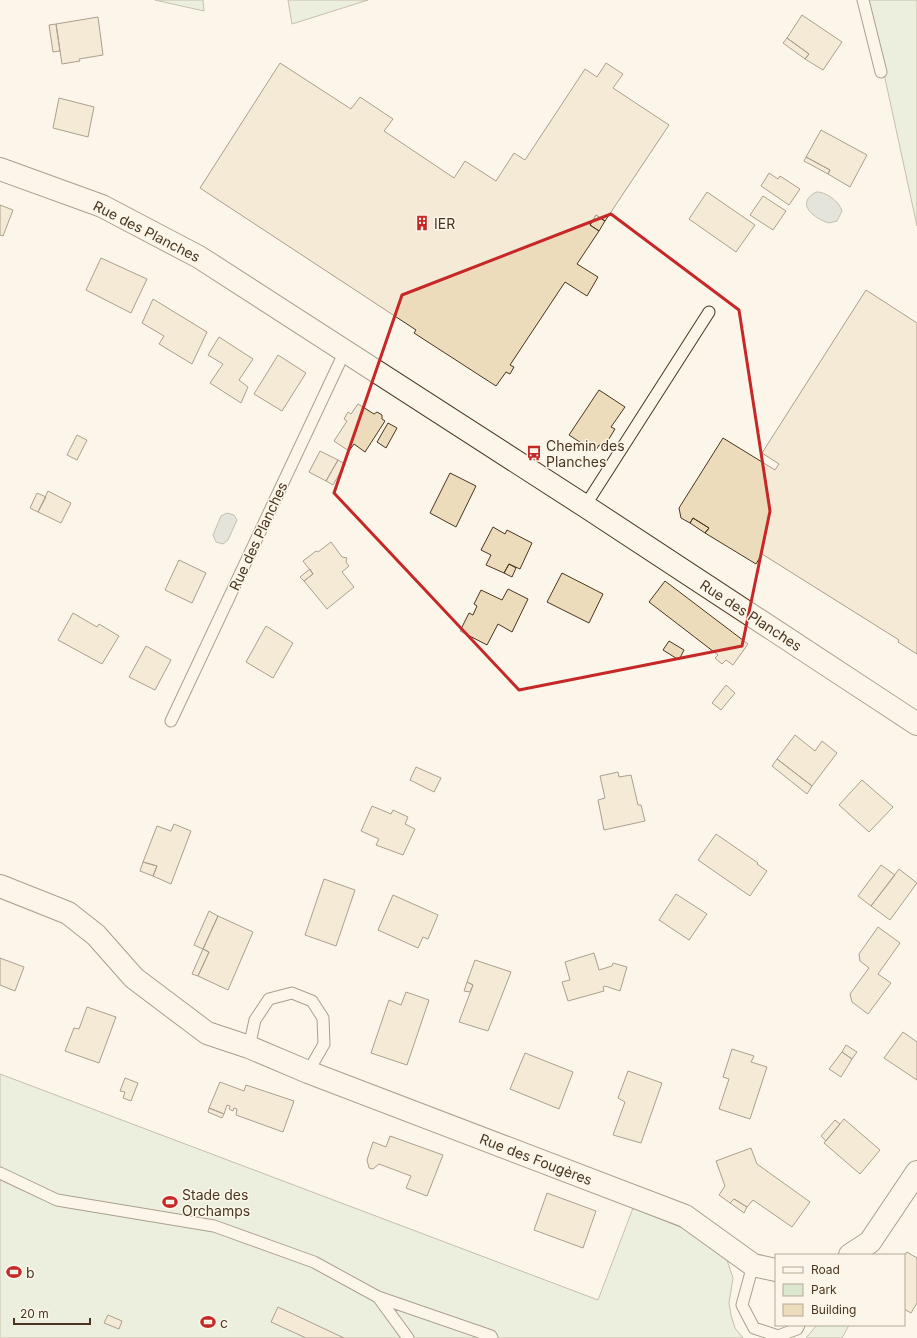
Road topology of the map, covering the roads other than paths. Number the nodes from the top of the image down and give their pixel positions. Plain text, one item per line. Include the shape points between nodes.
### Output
1 (863, 0) edge
2 (881, 72) dead end
3 (0, 169) edge
4 (709, 312) dead end
5 (345, 351) junction
6 (585, 506) junction
7 (171, 721) dead end
8 (917, 724) edge
9 (0, 886) edge
10 (250, 1047) junction
11 (308, 1072) junction
12 (917, 1172) edge
13 (0, 1173) edge
14 (852, 1254) edge
15 (754, 1265) junction
16 (775, 1270) edge
17 (378, 1297) junction
18 (798, 1326) edge
19 (408, 1338) edge
20 (492, 1338) edge

1 - 2 lane
3 - 5 street, Rue des Planches via 102,206 199,258
4 - 6 lane
5 - 6 street, Rue des Planches
5 - 7 lane, Rue des Planches
6 - 8 street, Rue des Planches
9 - 10 street, Rue des Fougères via 68,914 96,935 134,978 207,1033
10 - 11 street, Rue des Fougères
10 - 11 lane via 255,1020 269,999 292,993 312,1001 323,1018 324,1044
11 - 15 street, Rue des Fougères via 685,1216
12 - 14 street via 870,1242
13 - 17 lane via 57,1200 214,1226 314,1262
15 - 16 street, Rue des Fougères
15 - 18 lane via 742,1305 754,1328 778,1336
17 - 19 lane
17 - 20 lane

